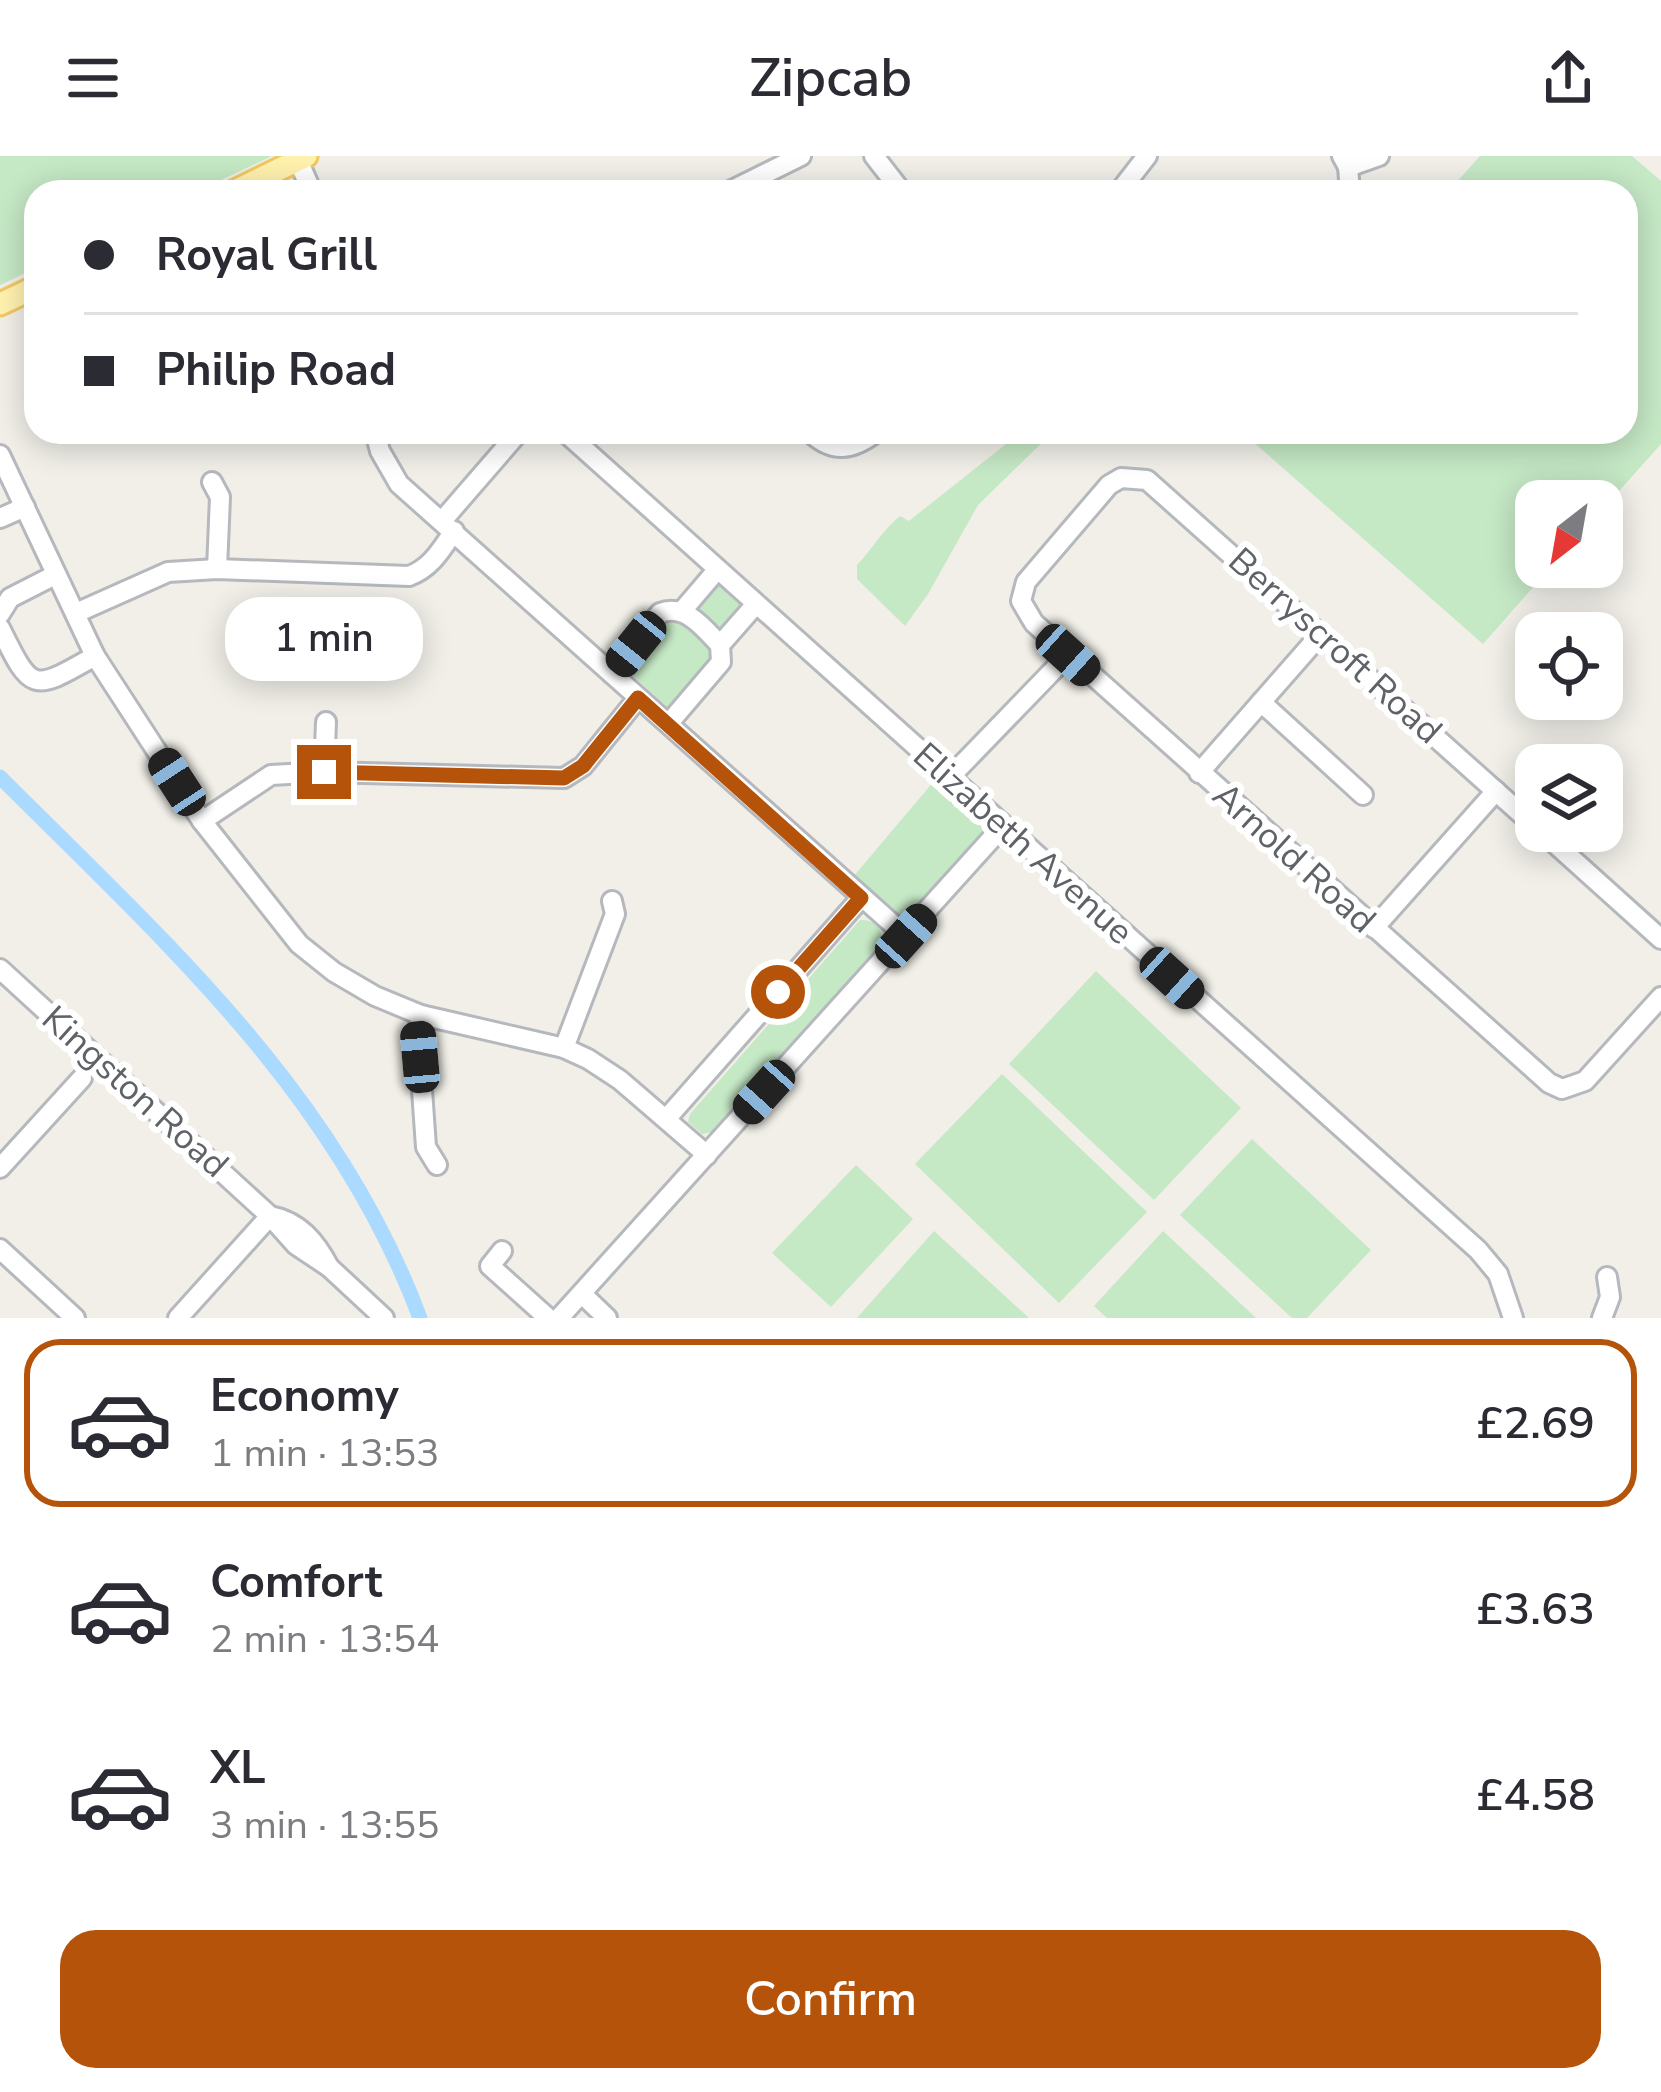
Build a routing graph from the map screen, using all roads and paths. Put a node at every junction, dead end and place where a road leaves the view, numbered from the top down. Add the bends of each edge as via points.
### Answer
1 (801, 156) edge
2 (874, 156) edge
3 (1147, 156) edge
4 (1379, 156) edge
5 (302, 158) edge
6 (1345, 162) edge
7 (762, 164) edge
8 (257, 180) edge
9 (893, 180) edge
10 (1128, 180) edge
11 (378, 444) edge
12 (510, 444) edge
13 (578, 444) edge
14 (823, 444) edge
15 (854, 444) edge
16 (0, 455) edge
17 (1130, 478) joint
18 (212, 482) dead end
19 (25, 507) junction
20 (0, 518) edge
21 (448, 526) junction
22 (218, 568) junction
23 (717, 570) junction
24 (55, 575) junction
25 (756, 604) junction
26 (682, 611) junction
27 (0, 614) edge
28 (76, 614) junction
29 (0, 628) edge
30 (1320, 635) junction
31 (721, 645) junction
32 (1068, 655) junction
33 (95, 656) junction
34 (612, 674) junction
35 (638, 698) junction
36 (1261, 702) junction
37 (326, 722) dead end
38 (669, 723) junction
39 (324, 772) junction
40 (1198, 773) junction
41 (949, 778) junction
42 (1496, 791) junction
43 (1364, 795) dead end
44 (1515, 808) edge
45 (202, 821) junction
46 (1002, 827) junction
47 (1564, 852) edge
48 (861, 898) junction
49 (612, 901) dead end
50 (1374, 928) junction
51 (906, 936) junction
52 (1661, 939) edge
53 (0, 969) edge
54 (1661, 997) edge
55 (421, 1015) junction
56 (564, 1048) junction
57 (82, 1078) dead end
58 (668, 1118) junction
59 (707, 1155) junction
60 (437, 1165) dead end
61 (0, 1168) edge
62 (270, 1216) junction
63 (0, 1249) edge
64 (502, 1251) dead end
65 (1607, 1276) dead end
66 (581, 1294) junction
67 (75, 1318) edge
68 (178, 1318) edge
69 (384, 1318) edge
70 (548, 1318) edge
71 (559, 1318) edge
72 (607, 1318) edge
73 (1513, 1318) edge
74 (1602, 1318) edge

1 - 7 street
2 - 9 street
3 - 10 street
4 - 6 street
5 - 8 main road
11 - 21 street via 399,484
12 - 21 street
13 - 23 street, Elizabeth Avenue
14 - 15 street
16 - 19 street
17 - 30 street, Berryscroft Road via 1159,486
17 - 32 street, Arnold Road via 1097,496 1021,592 1024,611
18 - 22 street via 220,497
19 - 20 street
19 - 24 street
21 - 22 street via 422,572 409,576
21 - 34 street
22 - 28 street via 168,572
23 - 25 street, Elizabeth Avenue
23 - 26 street
24 - 27 street via 10,598
24 - 28 street
25 - 31 street
25 - 41 street, Elizabeth Avenue
26 - 31 street
26 - 34 street via 661,614
28 - 33 street
29 - 33 street via 32,680 53,680
30 - 36 street
30 - 42 street, Berryscroft Road
31 - 38 street via 716,670
32 - 40 street, Arnold Road
32 - 41 street
33 - 45 street
34 - 35 street
35 - 38 street
35 - 39 street via 564,778
36 - 40 street
36 - 43 street
37 - 39 street
38 - 48 street
39 - 45 street via 271,775
40 - 50 street, Arnold Road
41 - 46 street, Elizabeth Avenue
42 - 44 street, Berryscroft Road
42 - 50 street
45 - 55 street via 299,944 375,996
46 - 51 street
46 - 73 street, Elizabeth Avenue via 1478,1250 1498,1274
47 - 52 street, Berryscroft Road
48 - 51 street
48 - 58 street
49 - 56 street
50 - 54 street, Arnold Road via 1562,1089 1610,1058
51 - 59 street
53 - 62 street, Kingston Road
55 - 56 street
55 - 60 street via 426,1147
56 - 58 street
57 - 61 street
58 - 59 street
59 - 66 street
62 - 68 street
62 - 69 street, Kingston Road
63 - 67 street
64 - 70 street via 490,1266
65 - 74 street
66 - 71 street
66 - 72 street

